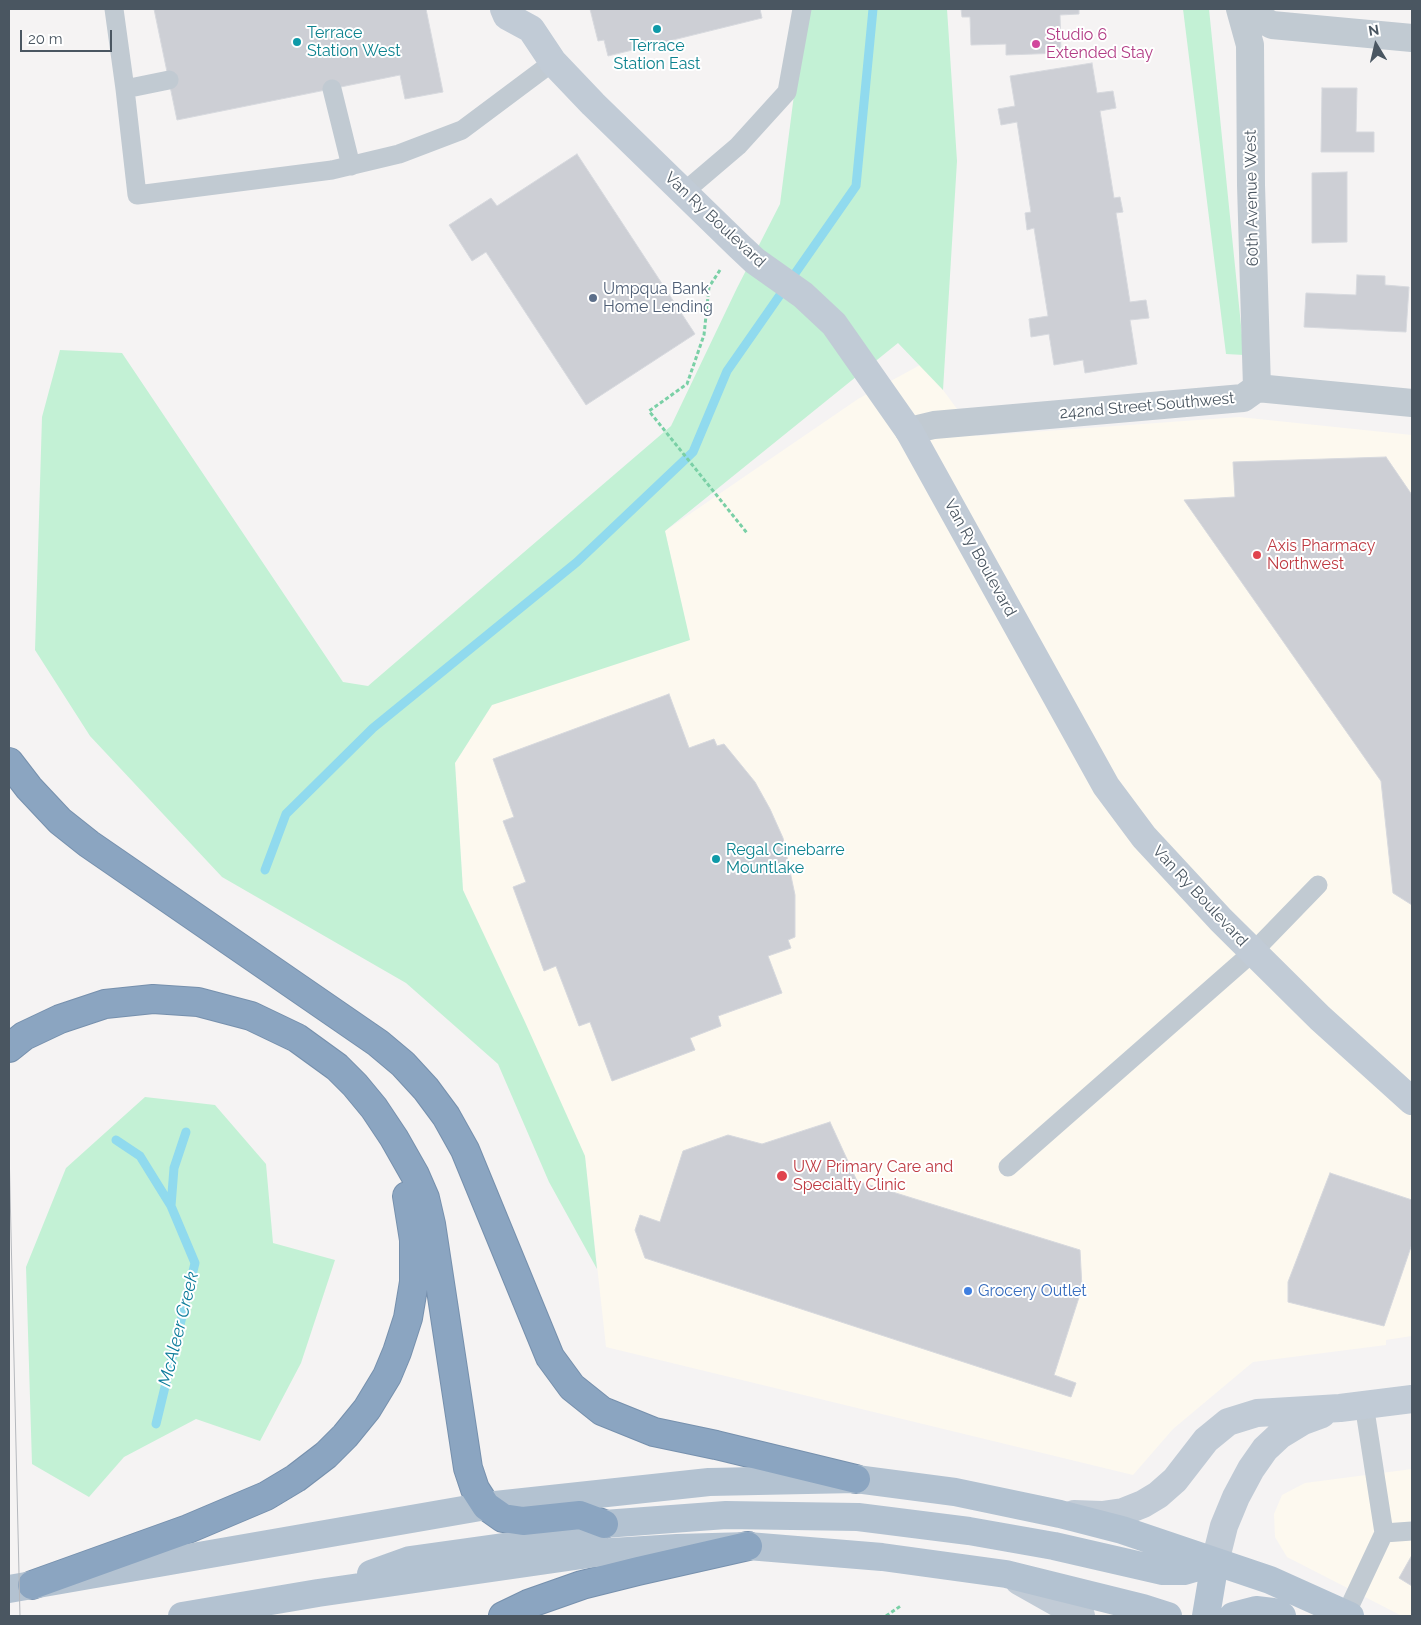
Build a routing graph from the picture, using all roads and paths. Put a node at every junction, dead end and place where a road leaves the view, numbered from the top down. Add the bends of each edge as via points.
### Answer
1 (114, 9) edge
2 (504, 9) edge
3 (802, 9) edge
4 (1241, 9) edge
5 (534, 19) edge
6 (1412, 38) edge
7 (552, 62) junction
8 (169, 80) dead end
9 (126, 89) junction
10 (332, 89) dead end
11 (351, 166) junction
12 (684, 192) junction
13 (723, 265) dead end
14 (1256, 388) junction
15 (1412, 403) edge
16 (909, 431) junction
17 (747, 533) dead end
18 (9, 762) edge
19 (1318, 885) dead end
20 (1253, 952) junction
21 (9, 1048) edge
22 (1412, 1102) edge
23 (374, 1108) junction
24 (1008, 1166) dead end
25 (1412, 1399) edge
26 (1352, 1406) junction
27 (856, 1479) junction
28 (486, 1506) junction
29 (1060, 1514) junction
30 (604, 1524) junction
31 (1412, 1531) edge
32 (1384, 1533) junction
33 (748, 1546) junction
34 (1215, 1562) junction
35 (1006, 1574) junction
36 (21, 1587) edge
37 (318, 1593) junction
38 (902, 1605) dead end
39 (1348, 1615) edge
40 (182, 1616) edge
41 (503, 1616) edge
42 (886, 1616) edge
43 (1081, 1616) edge
44 (1168, 1616) edge
45 (1206, 1616) edge
46 (1233, 1616) edge
47 (1282, 1616) edge

1 - 9 lane
2 - 5 street, Van Ry Boulevard via 507,16
3 - 12 lane via 786,92 738,146
4 - 6 street via 1272,25
4 - 14 street, 60th Avenue West via 1250,45
5 - 7 street, Van Ry Boulevard
7 - 11 lane via 462,130 399,154
7 - 12 street, Van Ry Boulevard
8 - 9 lane
9 - 11 lane via 137,195
10 - 11 lane
12 - 16 street, Van Ry Boulevard via 755,261 803,295 834,324
13 - 17 path via 709,287 704,335 687,384 649,411
14 - 15 street, 242nd Street Southwest
14 - 16 street, 242nd Street Southwest via 1243,398 934,425
16 - 20 street, Van Ry Boulevard via 1106,786 1144,837
18 - 27 highway via 60,821 134,876 378,1043 426,1089 465,1150 550,1357 572,1387 602,1411 654,1432
19 - 20 lane
20 - 22 street, Van Ry Boulevard
20 - 24 lane
21 - 23 highway via 24,1036 60,1018 105,1004 152,999 198,1002 252,1016 296,1038 337,1067
23 - 28 highway via 415,1175 425,1198 468,1468 475,1489
23 - 36 highway via 395,1156 409,1204 414,1240 414,1282 408,1318 397,1352 367,1409 326,1454 266,1496 188,1529
25 - 26 street
26 - 29 street via 1257,1413 1228,1422 1206,1440 1175,1480 1143,1504 1123,1512 1102,1515
26 - 32 lane
26 - 34 street via 1303,1421 1264,1449 1236,1497 1224,1526
27 - 28 main road via 709,1482
27 - 29 main road via 955,1492
28 - 30 highway via 503,1518 523,1521 580,1515
28 - 36 main road
29 - 34 main road via 1122,1530
30 - 34 main road via 726,1515 858,1517 1054,1546 1162,1571 1184,1571
30 - 37 main road via 582,1536 410,1560
31 - 32 lane
32 - 39 lane
33 - 35 main road via 882,1556
33 - 37 main road via 596,1553
33 - 41 highway via 582,1585
34 - 39 main road via 1270,1580
34 - 45 main road
35 - 43 street
35 - 44 main road
37 - 40 main road
38 - 42 path
46 - 47 main road via 1256,1610

